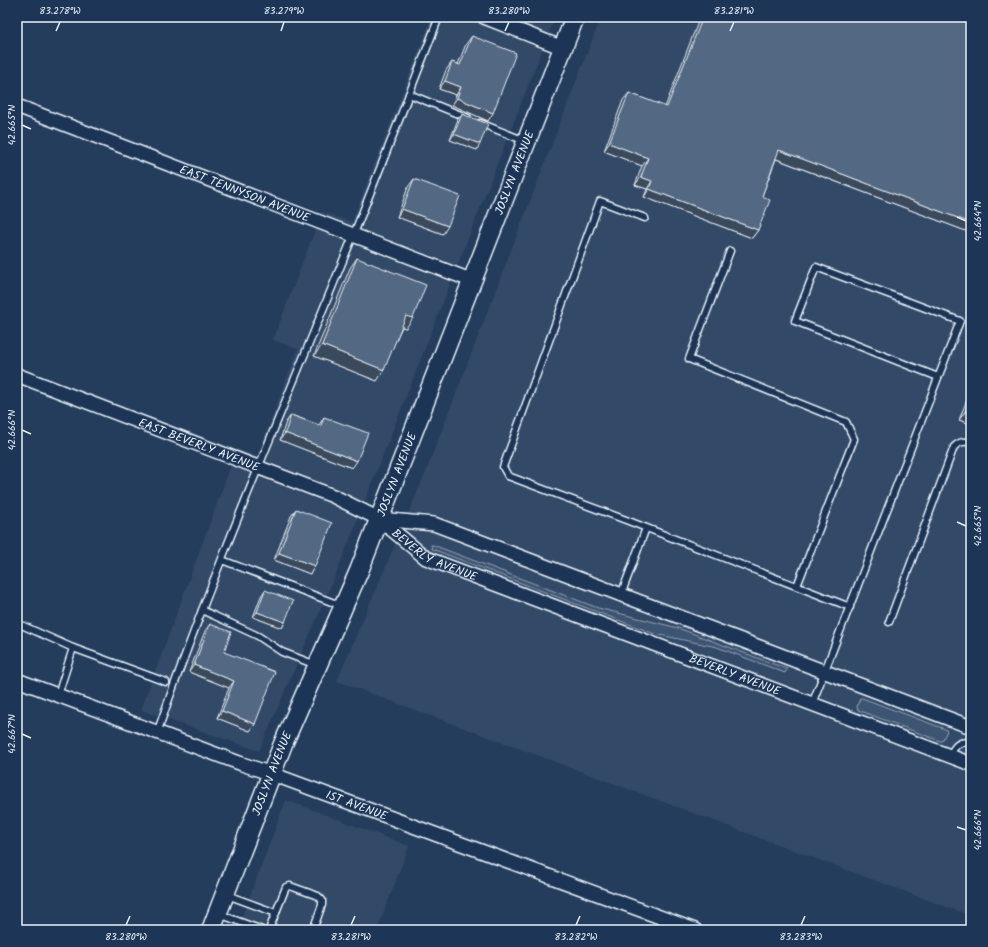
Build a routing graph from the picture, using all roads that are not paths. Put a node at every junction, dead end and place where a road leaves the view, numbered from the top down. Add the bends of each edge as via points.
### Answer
1 (439, 17) edge
2 (484, 17) edge
3 (575, 17) edge
4 (563, 48) junction
5 (409, 94) junction
6 (17, 106) edge
7 (527, 141) junction
8 (644, 218) dead end
9 (354, 235) junction
10 (730, 251) dead end
11 (473, 281) junction
12 (17, 375) edge
13 (938, 377) junction
14 (971, 443) edge
15 (258, 467) junction
16 (379, 519) junction
17 (646, 528) junction
18 (222, 560) junction
19 (797, 586) junction
20 (621, 595) junction
21 (343, 606) junction
22 (850, 607) junction
23 (202, 610) junction
24 (17, 622) edge
25 (889, 622) dead end
26 (73, 648) junction
27 (318, 666) junction
28 (825, 672) junction
29 (17, 680) edge
30 (166, 682) dead end
31 (58, 695) junction
32 (812, 704) junction
33 (971, 727) edge
34 (158, 733) junction
35 (971, 743) edge
36 (950, 756) junction
37 (971, 764) edge
38 (272, 774) junction
39 (225, 894) junction
40 (218, 913) junction
41 (276, 913) junction
42 (211, 930) edge
43 (262, 930) edge
44 (269, 930) edge
45 (313, 930) edge
46 (695, 930) edge

1 - 5 lane
2 - 4 street
3 - 4 main road, JOSLYN AVENUE
4 - 7 main road, JOSLYN AVENUE
5 - 7 lane
5 - 9 lane
6 - 9 street, EAST TENNYSON AVENUE
7 - 11 main road, JOSLYN AVENUE
8 - 17 lane via 600,201 503,467 508,476
9 - 11 street, EAST TENNYSON AVENUE
9 - 15 lane
10 - 19 lane via 689,359 846,422 854,439
11 - 16 main road, JOSLYN AVENUE
12 - 15 street, EAST BEVERLY AVENUE
13 - 13 lane via 960,321 816,266 795,321
13 - 22 lane
14 - 25 lane via 959,442 954,448
15 - 16 street, EAST BEVERLY AVENUE via 333,496
15 - 18 lane
16 - 20 street, BEVERLY AVENUE via 434,524
16 - 21 main road, JOSLYN AVENUE
16 - 32 street, BEVERLY AVENUE via 426,558
17 - 19 lane
17 - 20 lane
18 - 21 lane
18 - 23 lane
19 - 22 lane
20 - 28 street, BEVERLY AVENUE
21 - 27 main road, JOSLYN AVENUE
22 - 28 lane
23 - 27 lane via 258,636 282,652
23 - 34 lane
24 - 26 lane
26 - 30 lane
26 - 31 lane
27 - 38 main road, JOSLYN AVENUE
28 - 32 lane
28 - 33 street, BEVERLY AVENUE
29 - 31 street, 1ST AVENUE
31 - 34 street, 1ST AVENUE
32 - 36 street, BEVERLY AVENUE
34 - 38 street, 1ST AVENUE
35 - 36 lane via 957,745
36 - 37 street, BEVERLY AVENUE
38 - 39 main road, JOSLYN AVENUE
38 - 46 street, 1ST AVENUE
39 - 40 main road, JOSLYN AVENUE
39 - 41 lane
40 - 42 main road, JOSLYN AVENUE
40 - 43 lane
41 - 44 lane
41 - 45 lane via 286,887 290,886 318,896 322,900 322,906

